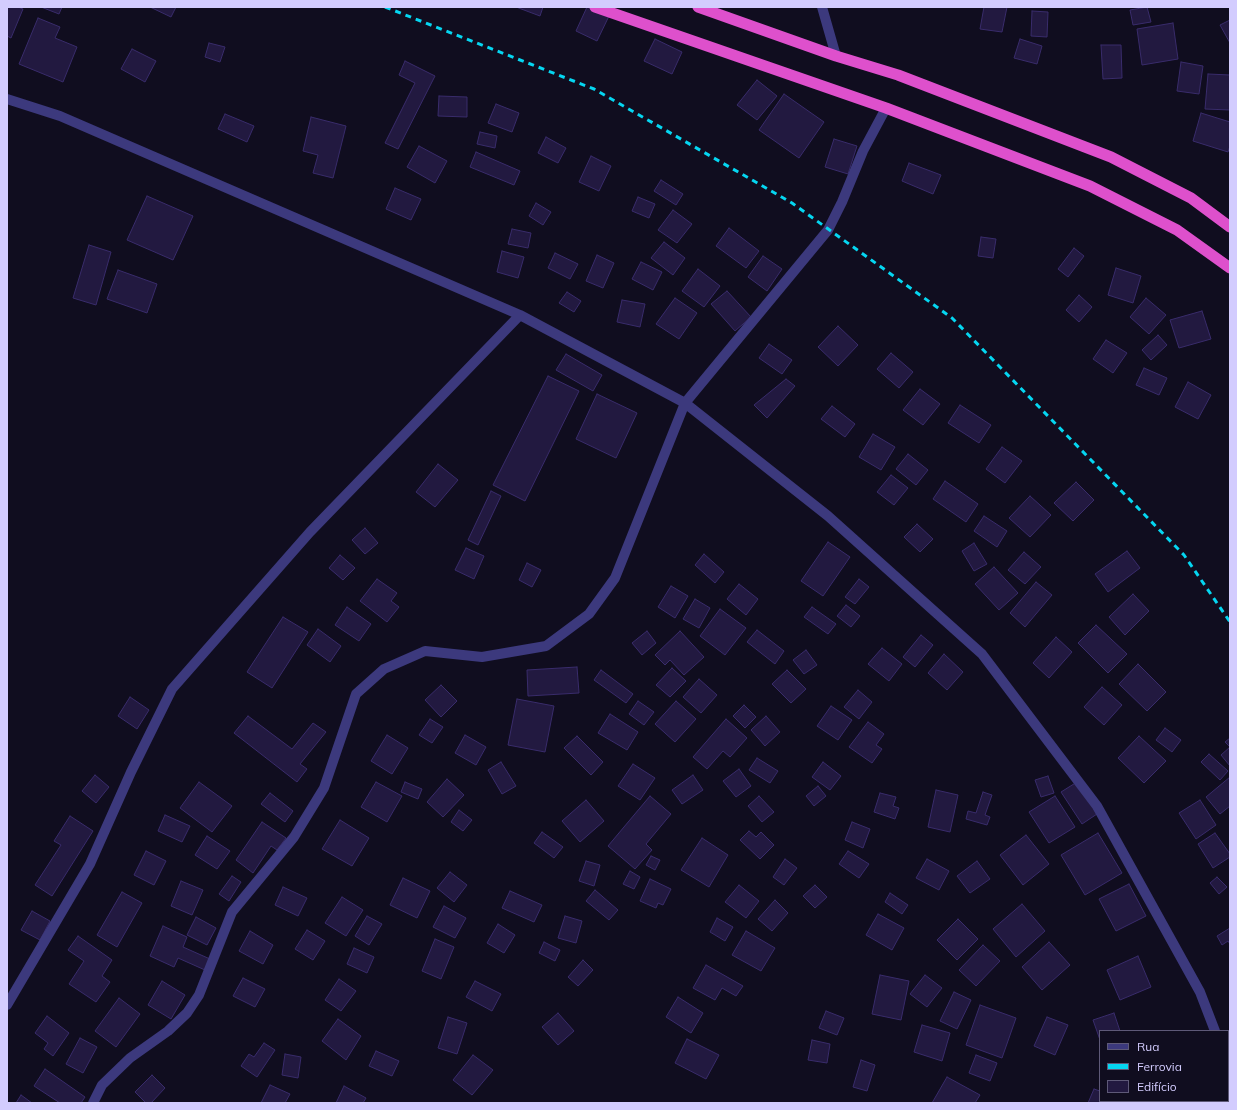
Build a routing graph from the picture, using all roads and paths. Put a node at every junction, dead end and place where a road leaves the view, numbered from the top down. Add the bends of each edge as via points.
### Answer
1 (595, 7) edge
2 (698, 7) edge
3 (822, 7) edge
4 (836, 56) junction
5 (7, 99) edge
6 (886, 108) junction
7 (1230, 227) edge
8 (1230, 268) edge
9 (520, 315) junction
10 (685, 403) junction
11 (7, 1005) edge
12 (1216, 1030) edge
13 (93, 1103) edge

1 - 6 highway
2 - 4 highway
3 - 4 street
4 - 7 highway via 898,75 1111,157 1191,198
5 - 9 street via 60,116
6 - 8 highway via 1090,186 1177,230
6 - 10 street via 863,150 828,230
9 - 10 street
9 - 11 street via 310,532 172,689 90,864
10 - 12 street via 828,516 982,654 1097,806 1200,992
10 - 13 street via 616,578 589,614 546,646 482,657 425,651 384,669 356,694 324,788 294,837 232,912 199,995 187,1014 130,1058 102,1086

